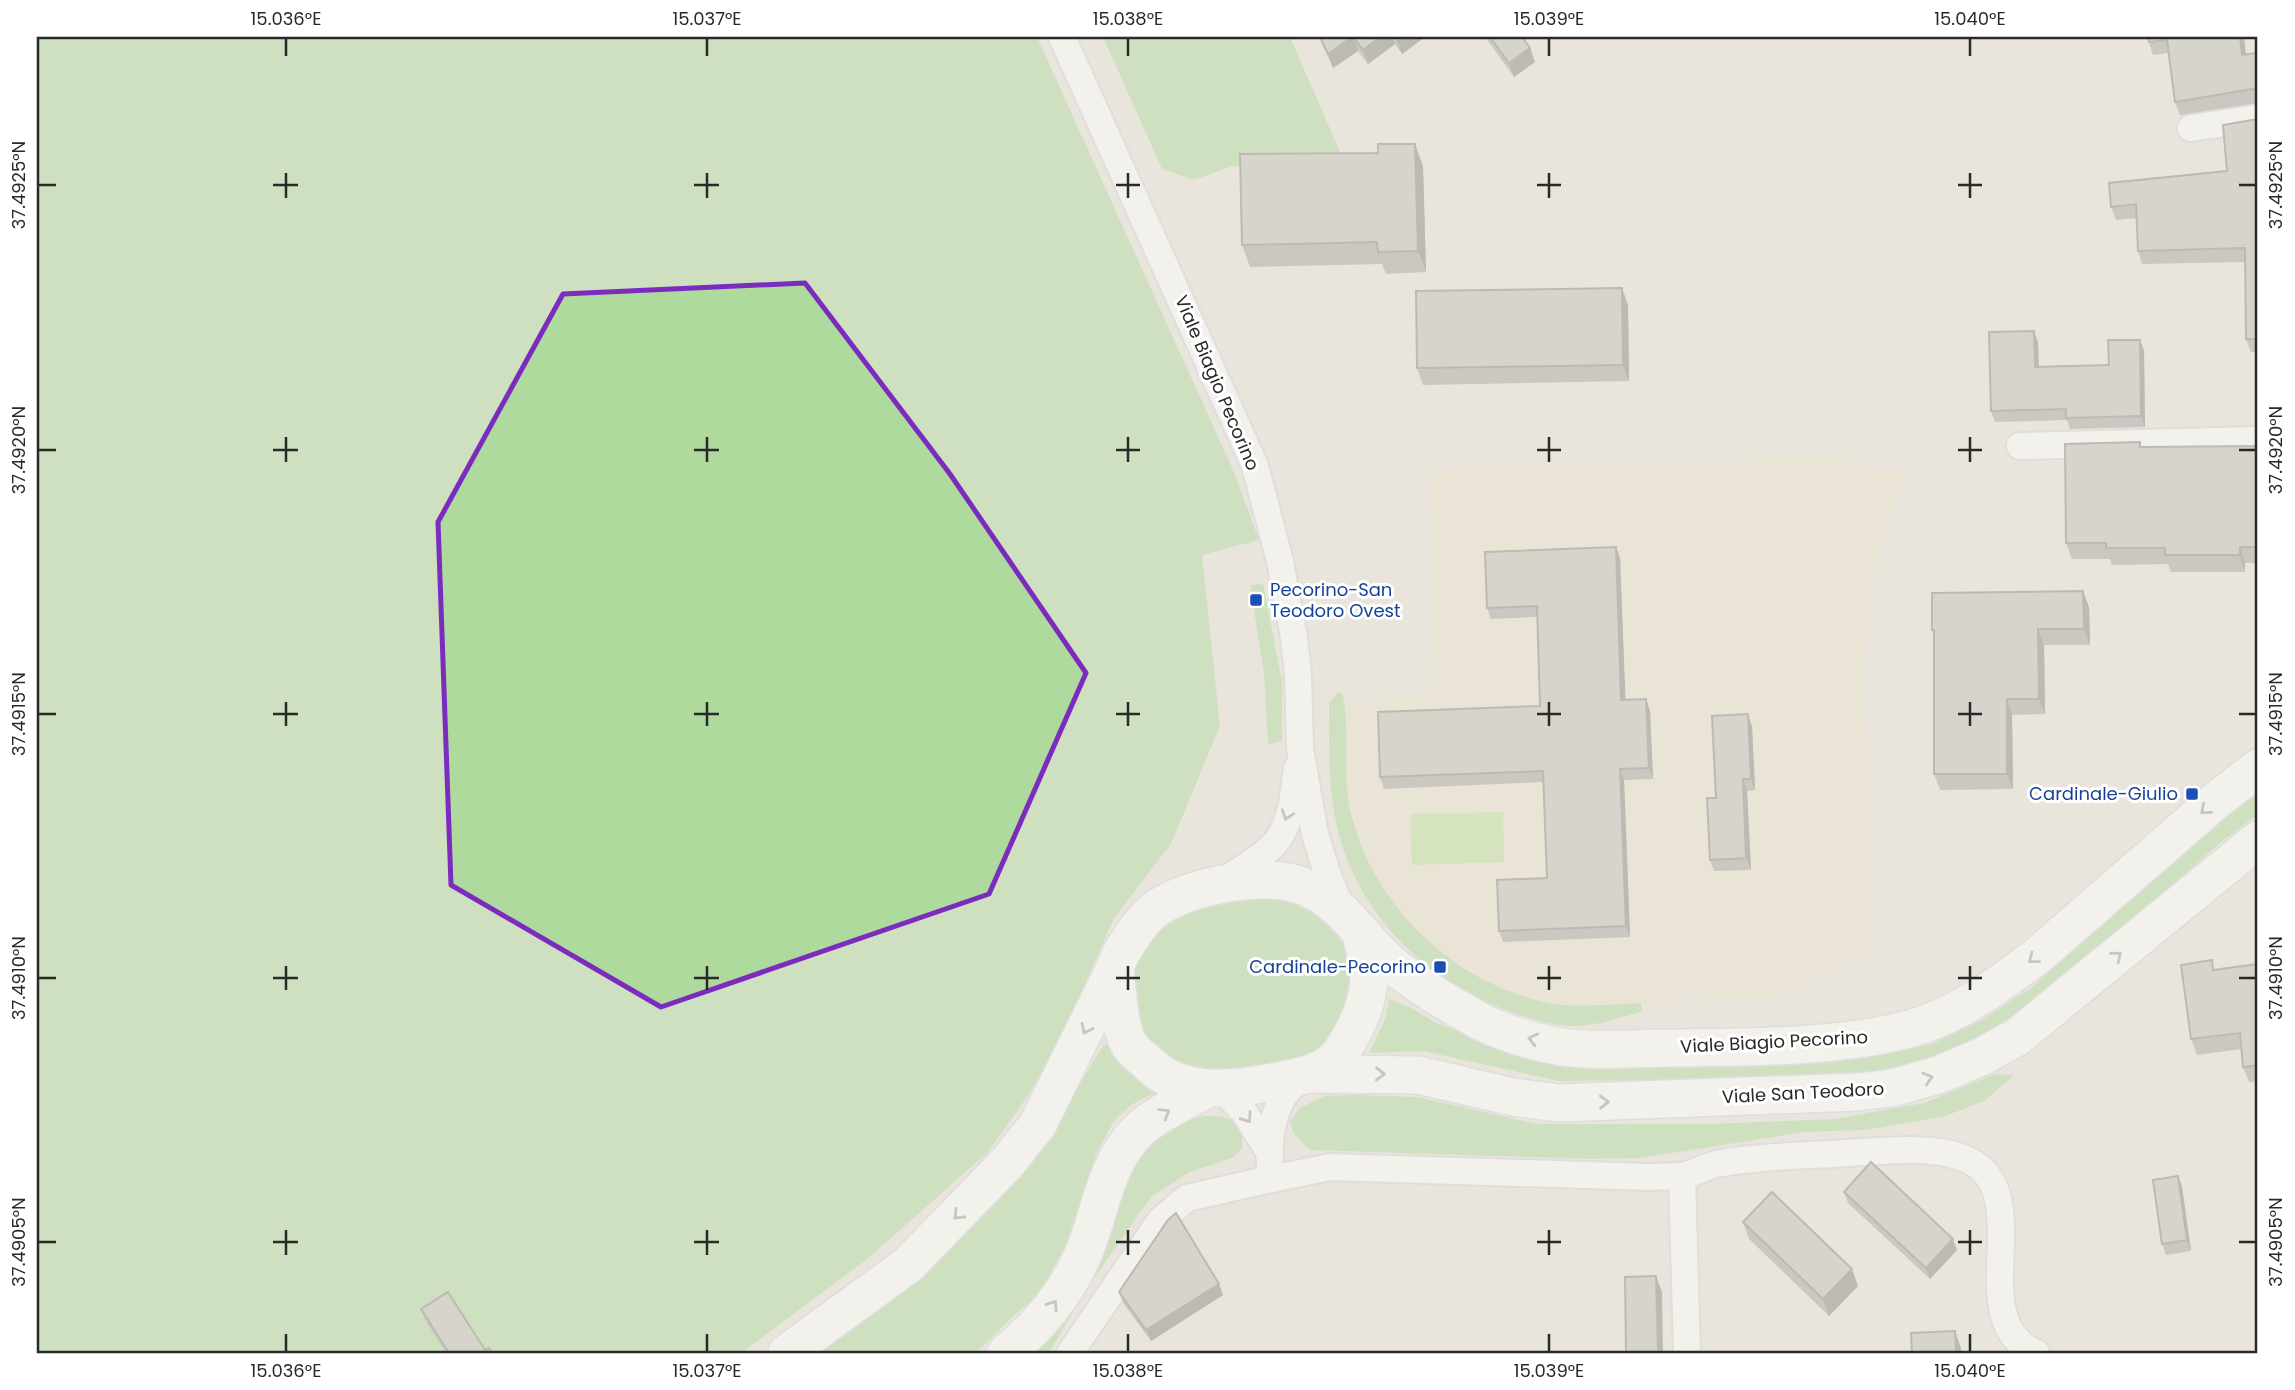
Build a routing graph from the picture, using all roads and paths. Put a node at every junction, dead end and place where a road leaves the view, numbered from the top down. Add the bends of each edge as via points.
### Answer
1 (1062, 37) edge
2 (2258, 118) edge
3 (2191, 128) dead end
4 (2258, 440) edge
5 (2020, 446) dead end
6 (1300, 749) junction
7 (2258, 768) edge
8 (2257, 845) edge
9 (1220, 884) junction
10 (1351, 920) junction
11 (1115, 967) junction
12 (1306, 1075) junction
13 (1215, 1088) junction
14 (1268, 1150) junction
15 (1682, 1176) junction
16 (1271, 1179) junction
17 (2026, 1351) edge
18 (788, 1353) edge
19 (1006, 1353) edge
20 (1070, 1353) edge
21 (1687, 1353) edge

1 - 6 street, Viale Biagio Pecorino via 1255,466 1293,632
2 - 3 street
4 - 5 street
6 -> 9 street via 1290,809 1279,838
6 - 10 street via 1315,834 1327,873
7 -> 10 main road, Viale Biagio Pecorino via 2007,979 1949,1014 1868,1038 1716,1047 1563,1047 1480,1021 1395,967
12 -> 8 main road, Viale San Teodoro via 1418,1075 1558,1103 1892,1088 1938,1075 2017,1037
9 - 10 main road via 1293,883 1324,895
9 - 11 main road via 1152,912 1130,938
10 - 12 main road via 1368,962 1367,1001 1335,1059
11 - 13 main road via 1119,1010 1129,1045 1158,1075 1185,1085
11 -> 18 main road via 1038,1124 1007,1163 909,1264
12 - 13 main road
12 - 14 street via 1283,1097
13 -> 14 street via 1244,1112
19 -> 13 main road via 1051,1310 1082,1256 1114,1164 1139,1130
14 - 16 street
15 - 16 street via 1330,1167
15 - 17 street via 1756,1158 1908,1150 1970,1161 1985,1172 1997,1195 2001,1310
15 - 21 street
16 - 20 street via 1187,1198 1160,1221

